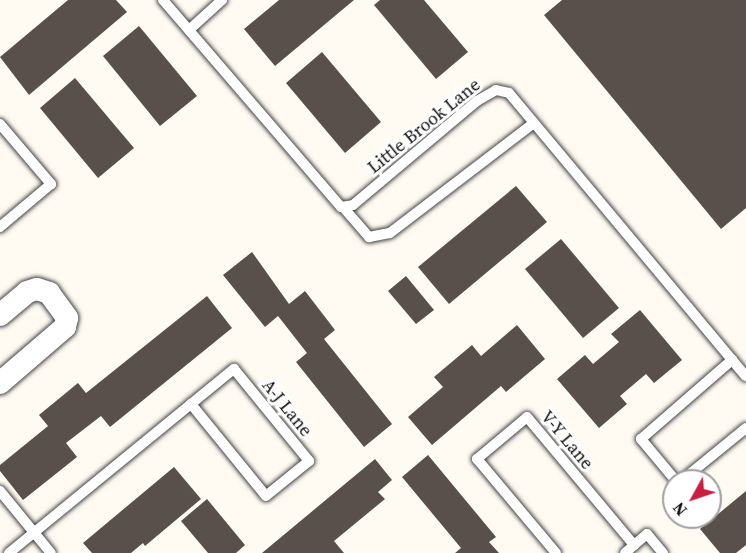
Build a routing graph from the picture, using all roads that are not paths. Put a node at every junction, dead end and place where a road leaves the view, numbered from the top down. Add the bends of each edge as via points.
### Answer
1 (163, 0) edge
2 (222, 0) edge
3 (189, 30) junction
4 (534, 123) junction
5 (0, 124) edge
6 (343, 207) junction
7 (1, 224) edge
8 (0, 315) edge
9 (732, 360) junction
10 (746, 376) edge
11 (0, 382) edge
12 (191, 404) junction
13 (746, 428) edge
14 (667, 469) edge
15 (693, 469) edge
16 (0, 491) edge
17 (34, 533) junction
18 (634, 545) junction
19 (9, 553) edge
20 (51, 553) edge
21 (556, 553) edge
22 (625, 553) edge
23 (663, 553) edge

1 - 3 lane
2 - 3 lane
3 - 6 lane via 336,204
4 - 6 lane via 390,233 369,237
4 - 6 lane, Little Brook Lane via 509,93 496,90 477,101 353,205
4 - 9 lane, Little Brook Lane
5 - 7 lane via 51,184
8 - 11 street via 27,292 37,289 49,294 67,318 65,327
9 - 10 lane, Little Brook Lane
9 - 14 lane via 641,439
12 - 12 lane, A-J Lane via 234,369 309,460 266,496
12 - 17 lane, A-J Lane
13 - 15 lane
16 - 17 lane
17 - 19 lane, A-J Lane
17 - 20 lane
18 - 21 lane, V-Y Lane via 527,417 477,459
18 - 22 lane
18 - 23 lane via 647,534

